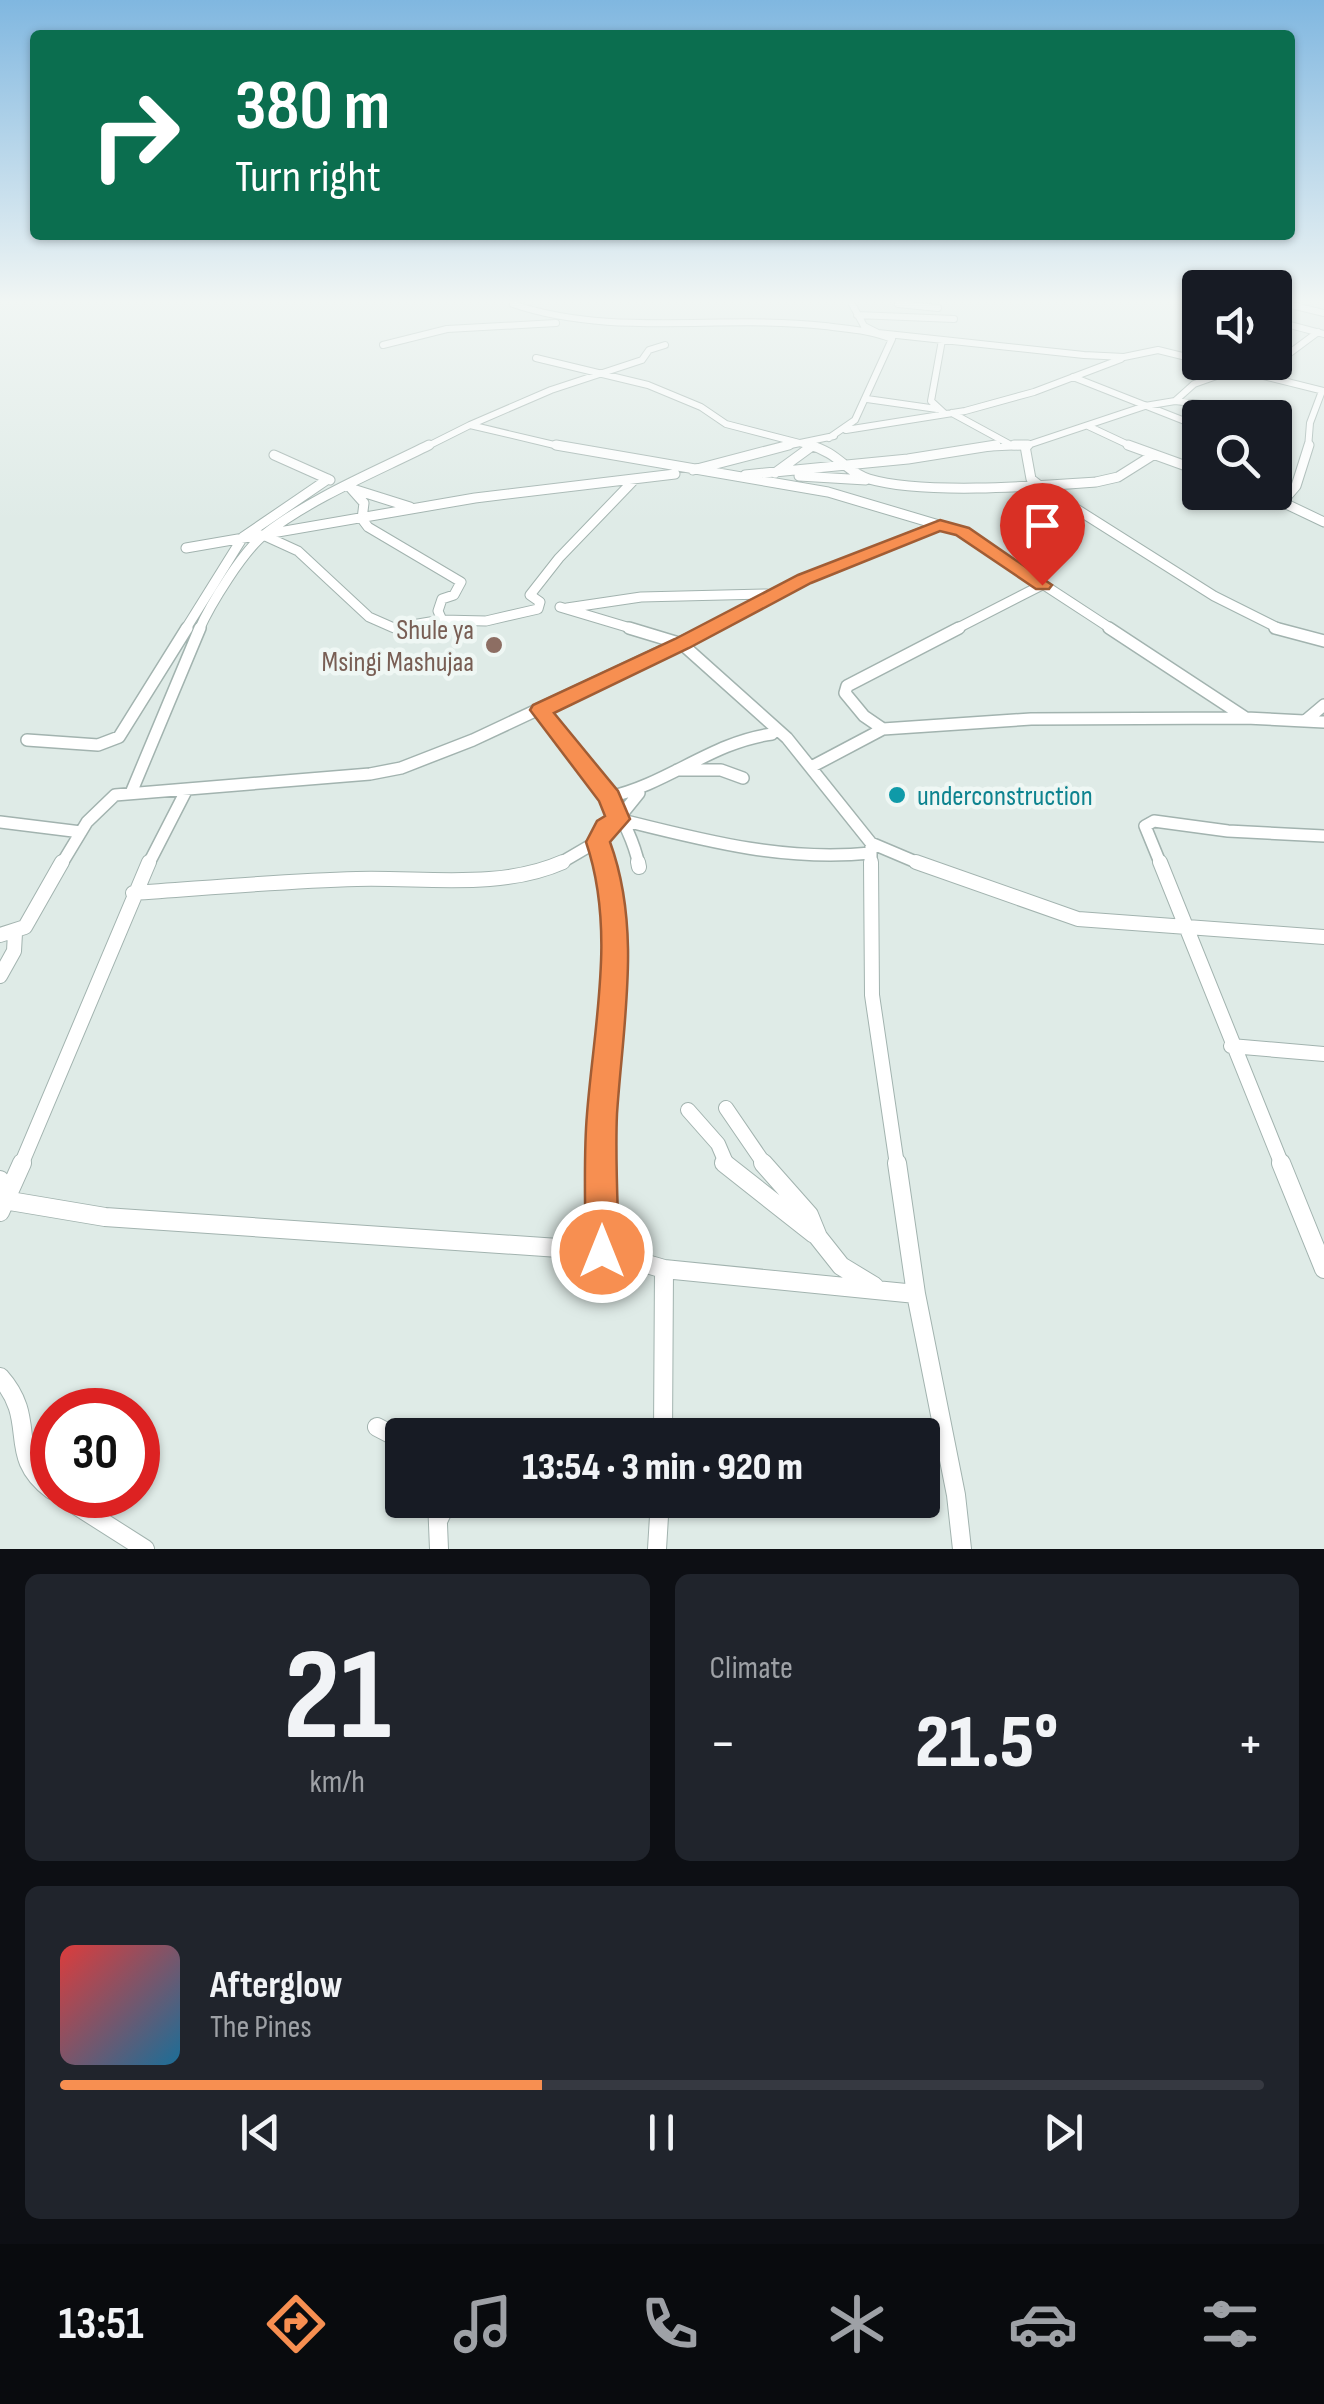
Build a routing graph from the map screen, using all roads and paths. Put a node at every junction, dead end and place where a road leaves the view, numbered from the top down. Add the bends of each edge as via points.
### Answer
1 (594, 376) edge
2 (610, 376) edge
3 (873, 376) edge
4 (935, 376) edge
5 (1073, 377) joint
6 (1203, 380) edge
7 (1272, 380) edge
8 (1323, 391) edge
9 (867, 399) junction
10 (1175, 401) junction
11 (1182, 402) edge
12 (1145, 406) junction
13 (944, 412) junction
14 (1182, 420) edge
15 (470, 424) junction
16 (1088, 426) junction
17 (846, 430) junction
18 (834, 436) junction
19 (801, 442) junction
20 (1019, 445) junction
21 (814, 446) junction
22 (274, 456) dead end
23 (1153, 456) junction
24 (849, 464) junction
25 (1182, 466) edge
26 (688, 472) junction
27 (775, 473) junction
28 (719, 476) junction
29 (328, 479) junction
30 (635, 479) junction
31 (869, 480) junction
32 (348, 485) junction
33 (1038, 485) junction
34 (1292, 491) edge
35 (1292, 504) edge
36 (414, 508) junction
37 (362, 519) junction
38 (1324, 522) edge
39 (940, 525) junction
40 (264, 536) junction
41 (243, 537) junction
42 (186, 548) dead end
43 (1042, 585) junction
44 (776, 594) junction
45 (442, 620) junction
46 (1323, 642) edge
47 (682, 644) junction
48 (1324, 705) edge
49 (540, 710) junction
50 (1246, 718) junction
51 (1305, 721) junction
52 (1324, 722) edge
53 (883, 729) junction
54 (772, 734) dead end
55 (27, 740) dead end
56 (812, 766) junction
57 (673, 770) junction
58 (743, 778) dead end
59 (187, 789) junction
60 (131, 793) junction
61 (639, 793) junction
62 (610, 797) junction
63 (618, 819) junction
64 (0, 822) edge
65 (81, 832) junction
66 (1324, 836) edge
67 (598, 842) junction
68 (871, 848) junction
69 (639, 868) dead end
70 (133, 892) junction
71 (1184, 928) junction
72 (8, 934) edge
73 (1324, 937) edge
74 (0, 976) edge
75 (1231, 1046) junction
76 (1324, 1054) edge
77 (726, 1108) dead end
78 (688, 1110) dead end
79 (0, 1180) edge
80 (2, 1206) edge
81 (818, 1237) junction
82 (602, 1252) junction
83 (664, 1269) junction
84 (1324, 1269) edge
85 (881, 1290) junction
86 (916, 1294) junction
87 (0, 1377) edge
88 (663, 1418) edge
89 (377, 1427) dead end
90 (385, 1431) edge
91 (30, 1467) edge
92 (96, 1518) edge
93 (437, 1518) edge
94 (439, 1518) edge
95 (659, 1518) edge
96 (437, 1522) junction
97 (145, 1549) edge
98 (439, 1549) edge
99 (658, 1549) edge
100 (962, 1549) edge

1 - 15 street
2 - 19 street via 670,392 726,424
3 - 9 street
4 - 13 street via 931,401
5 - 12 street
5 - 13 street
6 - 10 street
7 - 8 street
8 - 34 street
9 - 13 street
9 - 17 street
10 - 11 street
10 - 12 street
12 - 14 street
12 - 16 street
13 - 17 street
13 - 20 street
15 - 26 street
15 - 32 street
16 - 20 street
16 - 23 street
17 - 18 street
18 - 19 street
18 - 21 street
19 - 21 street
19 - 26 street
20 - 24 street
20 - 33 street
21 - 24 street
21 - 27 street
22 - 29 street
23 - 25 street
23 - 33 street via 1110,480
24 - 27 street
24 - 31 street
26 - 28 street
26 - 30 street
27 - 28 street
27 - 31 street
28 - 39 street via 828,492
29 - 32 street
29 - 41 street
30 - 36 street
30 - 45 street via 530,595 540,602 538,609 486,621
31 - 33 street
32 - 36 street
32 - 37 street via 364,503
32 - 40 street
33 - 46 street via 1214,596
35 - 38 street
36 - 37 street
37 - 40 street
37 - 45 street via 461,582 454,595 442,599
39 - 43 street via 962,532
39 - 44 street
40 - 41 street
40 - 45 street via 298,551 369,617 394,628
40 - 60 street via 202,623
41 - 42 street
41 - 55 street via 119,736 98,745
43 - 50 street
43 - 53 street via 847,686 849,700
44 - 47 street
44 - 47 street via 563,608
47 - 49 street
47 - 56 street
48 - 51 street
49 - 59 street via 401,768
49 - 62 street
50 - 51 street
50 - 53 street via 1031,719
51 - 52 street
53 - 56 street
54 - 57 street via 744,735
56 - 68 street
57 - 58 street via 721,770
57 - 61 street
59 - 60 street
59 - 70 street
60 - 65 street via 104,803
61 - 62 street
61 - 63 street
62 - 63 street
63 - 67 street
63 - 68 street via 793,857 843,858
63 - 69 street
64 - 65 street
65 - 72 street via 33,915
66 - 71 street via 1148,822
67 - 70 street via 543,871 500,878
67 - 82 street via 614,908 615,970 602,1118
68 - 71 street via 1078,919
68 - 86 street via 872,995
70 - 80 street
71 - 73 street
71 - 75 street
72 - 74 street via 14,951
75 - 76 street
75 - 84 street
77 - 81 street
78 - 81 street via 718,1144 723,1162
79 - 80 street
80 - 82 street
81 - 85 street via 840,1266
82 - 83 street
83 - 85 street
83 - 88 street
85 - 86 street
86 - 100 street
87 - 91 street via 22,1412 20,1438
89 - 90 street
92 - 97 street
93 - 96 street
94 - 96 street
95 - 99 street
96 - 98 street

